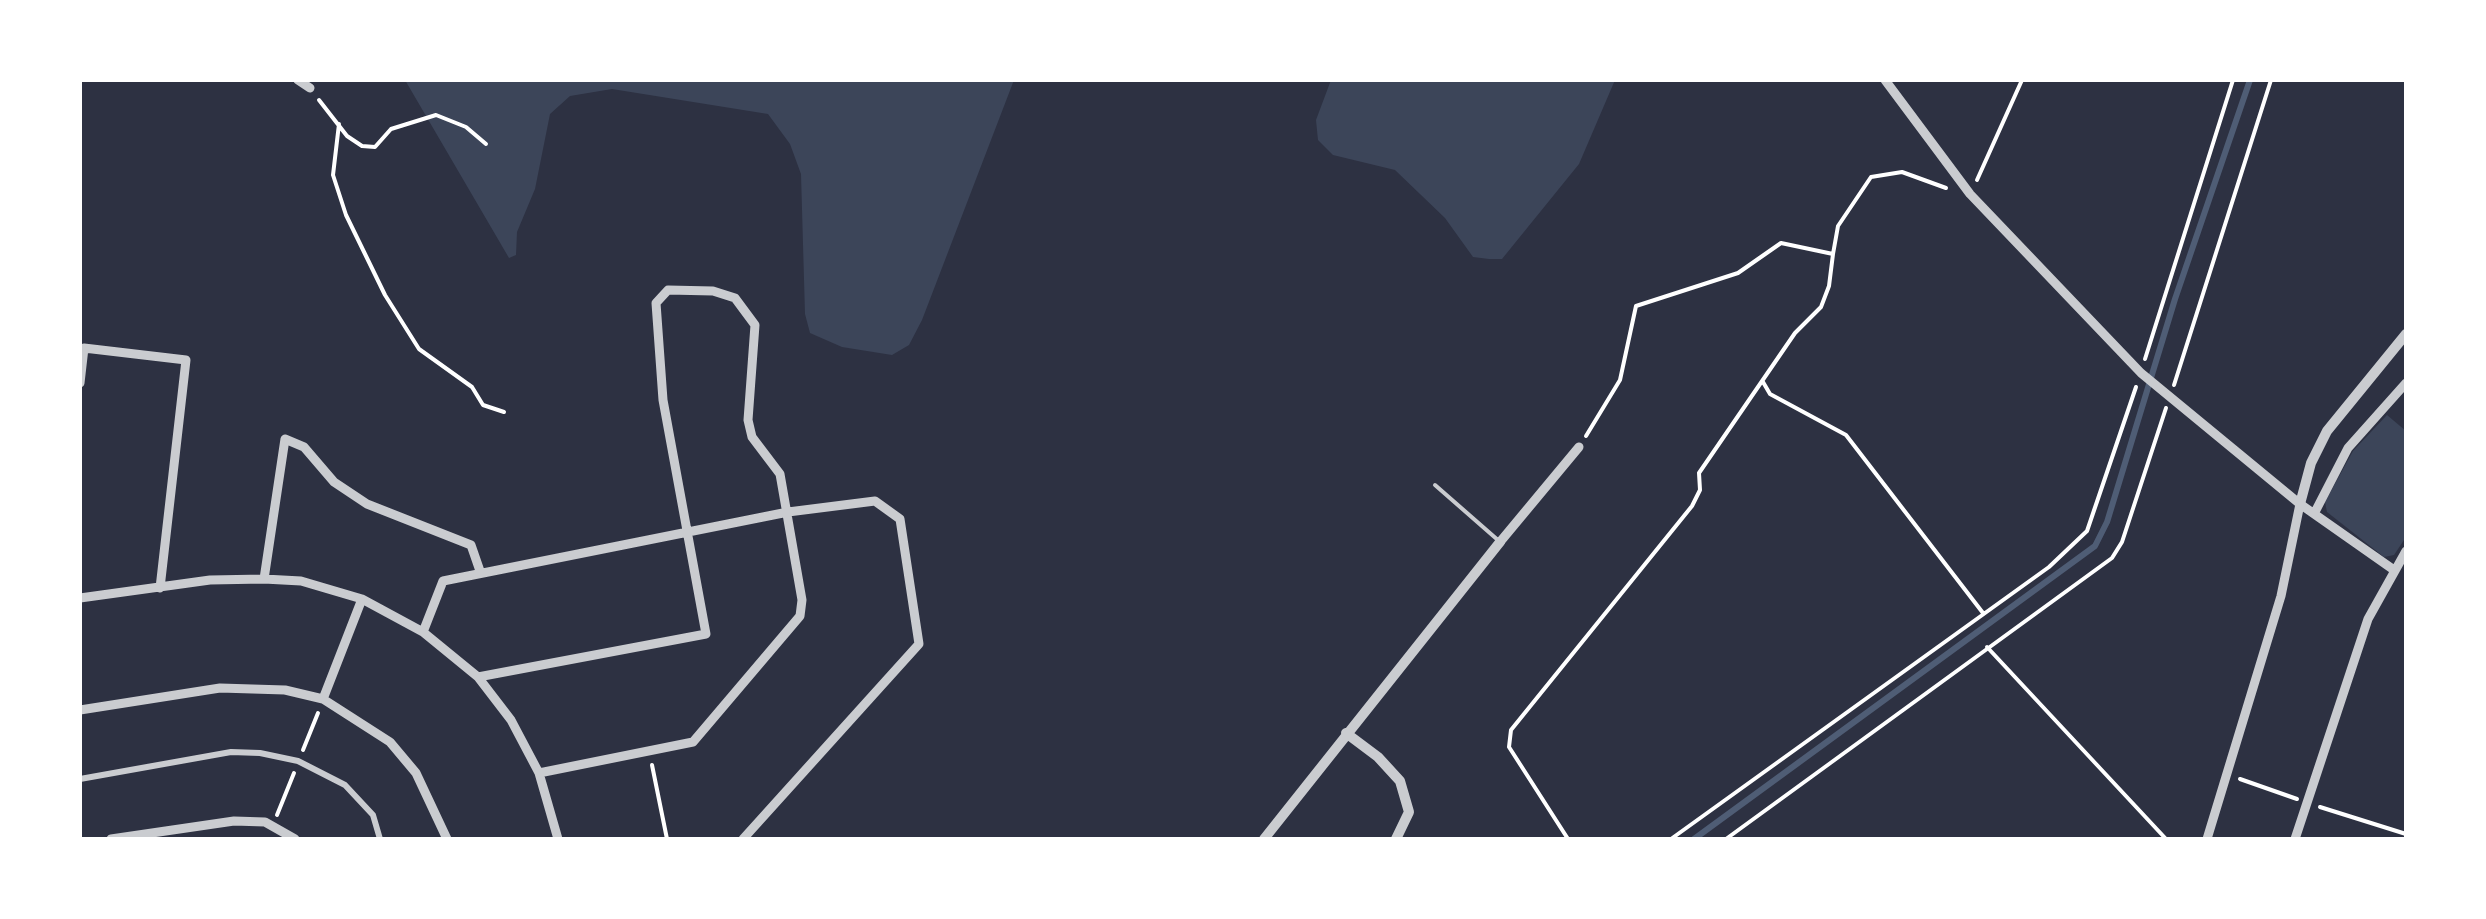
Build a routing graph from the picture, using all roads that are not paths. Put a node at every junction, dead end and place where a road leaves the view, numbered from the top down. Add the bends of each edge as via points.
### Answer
1 (298, 80) edge
2 (1886, 80) edge
3 (310, 88) road end
4 (2406, 334) edge
5 (80, 383) edge
6 (2406, 383) edge
7 (1579, 447) road end
8 (1435, 485) dead end
9 (2300, 504) junction
10 (788, 512) junction
11 (2315, 512) junction
12 (687, 532) junction
13 (1500, 542) junction
14 (2406, 550) edge
15 (2394, 570) junction
16 (480, 571) junction
17 (264, 580) junction
18 (160, 588) junction
19 (80, 598) edge
20 (362, 599) junction
21 (423, 632) junction
22 (478, 677) junction
23 (323, 699) junction
24 (80, 710) edge
25 (1346, 733) junction
26 (539, 772) junction
27 (80, 779) edge
28 (111, 839) edge
29 (295, 839) edge
30 (380, 839) edge
31 (447, 839) edge
32 (558, 839) edge
33 (744, 839) edge
34 (1264, 839) edge
35 (1396, 839) edge
36 (2207, 839) edge
37 (2295, 839) edge

1 - 3 street
2 - 9 street via 1970,194 2141,373
4 - 9 street via 2327,431
5 - 18 street via 84,348 186,360
6 - 11 street via 2348,448
7 - 13 street
8 - 13 lane
9 - 11 street
9 - 36 street via 2281,596
10 - 12 street
10 - 12 street via 780,474 752,437 748,420 755,326 735,298 668,290 656,303 663,400
10 - 26 street via 800,616 693,742
10 - 33 street via 875,502 900,519 919,644
11 - 15 street
12 - 16 street
12 - 22 street via 706,634
13 - 25 street
14 - 15 street
15 - 37 street via 2368,619
16 - 17 street via 471,545 367,504 334,482 304,447 285,439
16 - 21 street via 443,581
17 - 18 street
17 - 20 street via 301,581
18 - 19 street
20 - 21 street
20 - 23 street
21 - 22 street
22 - 26 street
23 - 24 street via 220,688
23 - 31 street via 390,742 416,773
25 - 34 street
25 - 35 street via 1400,781 1409,812
26 - 32 street
27 - 30 street via 231,752 260,753 345,785 373,815
28 - 29 street via 234,821 265,822

